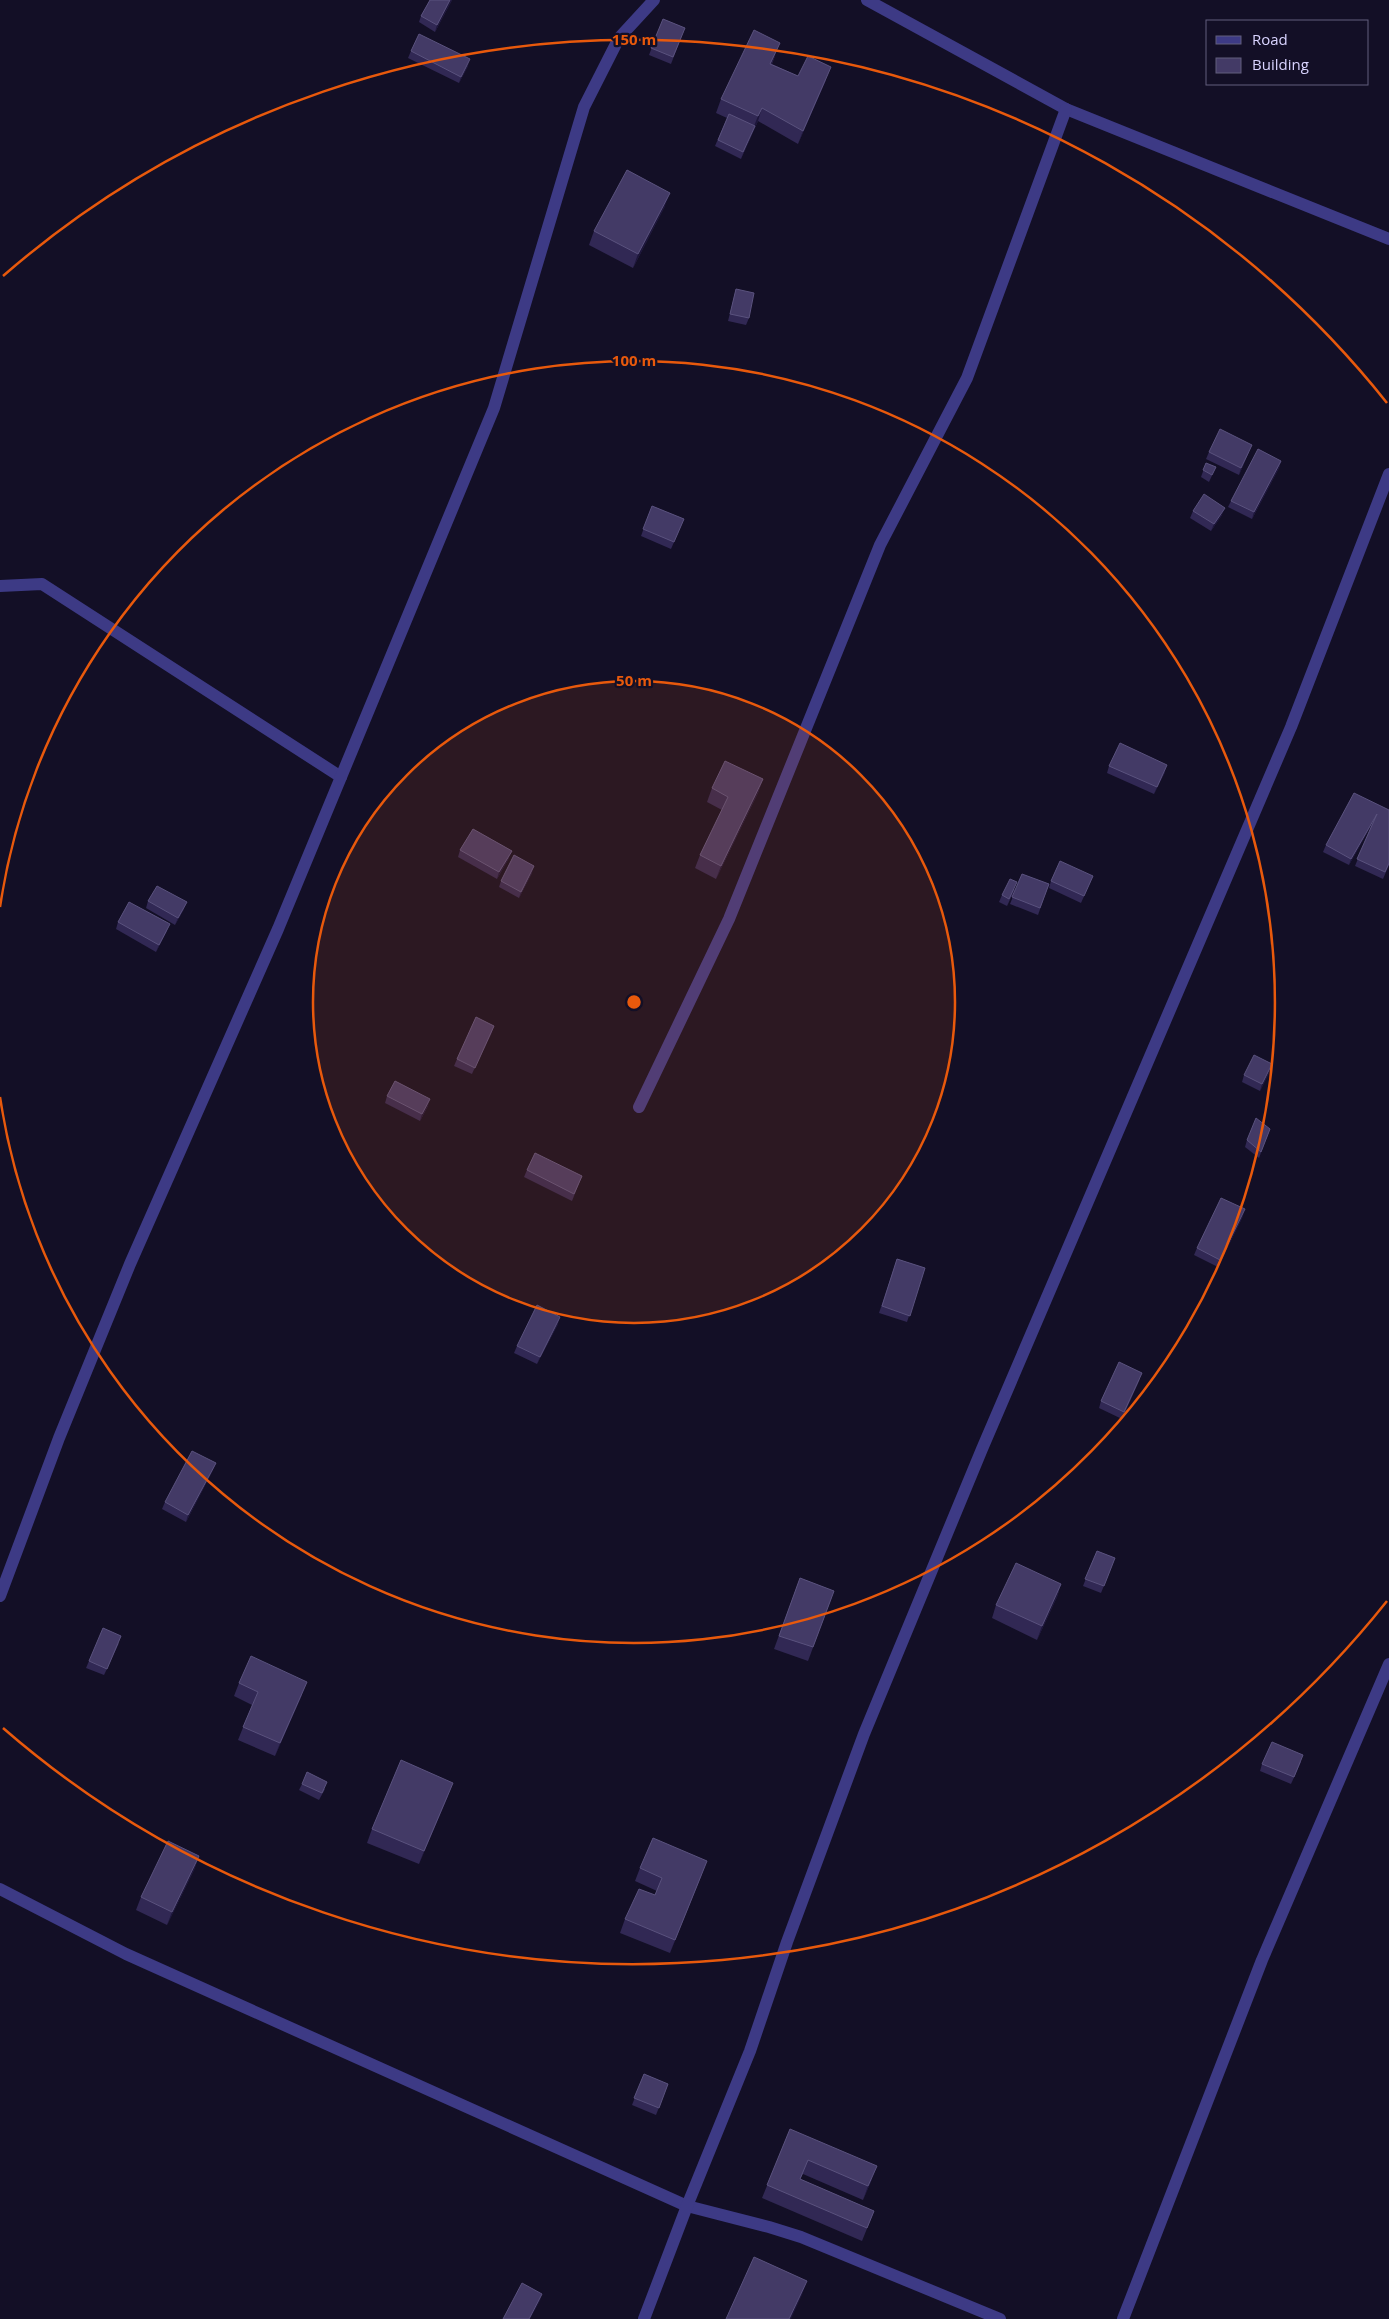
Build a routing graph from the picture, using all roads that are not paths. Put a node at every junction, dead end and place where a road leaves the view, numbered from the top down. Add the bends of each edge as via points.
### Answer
1 (654, 0) edge
2 (867, 0) edge
3 (1066, 109) junction
4 (1389, 240) edge
5 (1389, 474) edge
6 (0, 586) edge
7 (341, 777) junction
8 (639, 1107) dead end
9 (0, 1596) edge
10 (1389, 1664) edge
11 (0, 1889) edge
12 (687, 2206) junction
13 (644, 2319) edge
14 (1000, 2319) edge
15 (1123, 2319) edge

1 - 7 street via 619,38 584,107 494,408
2 - 3 street
3 - 4 street
3 - 8 street via 968,378 880,545 729,919
5 - 12 street via 1291,727 982,1449 864,1734 750,2051
6 - 7 street via 42,584
7 - 9 street via 278,929 130,1264
10 - 15 street via 1262,1960
11 - 12 street via 126,1954
12 - 13 street
12 - 14 street via 801,2237

